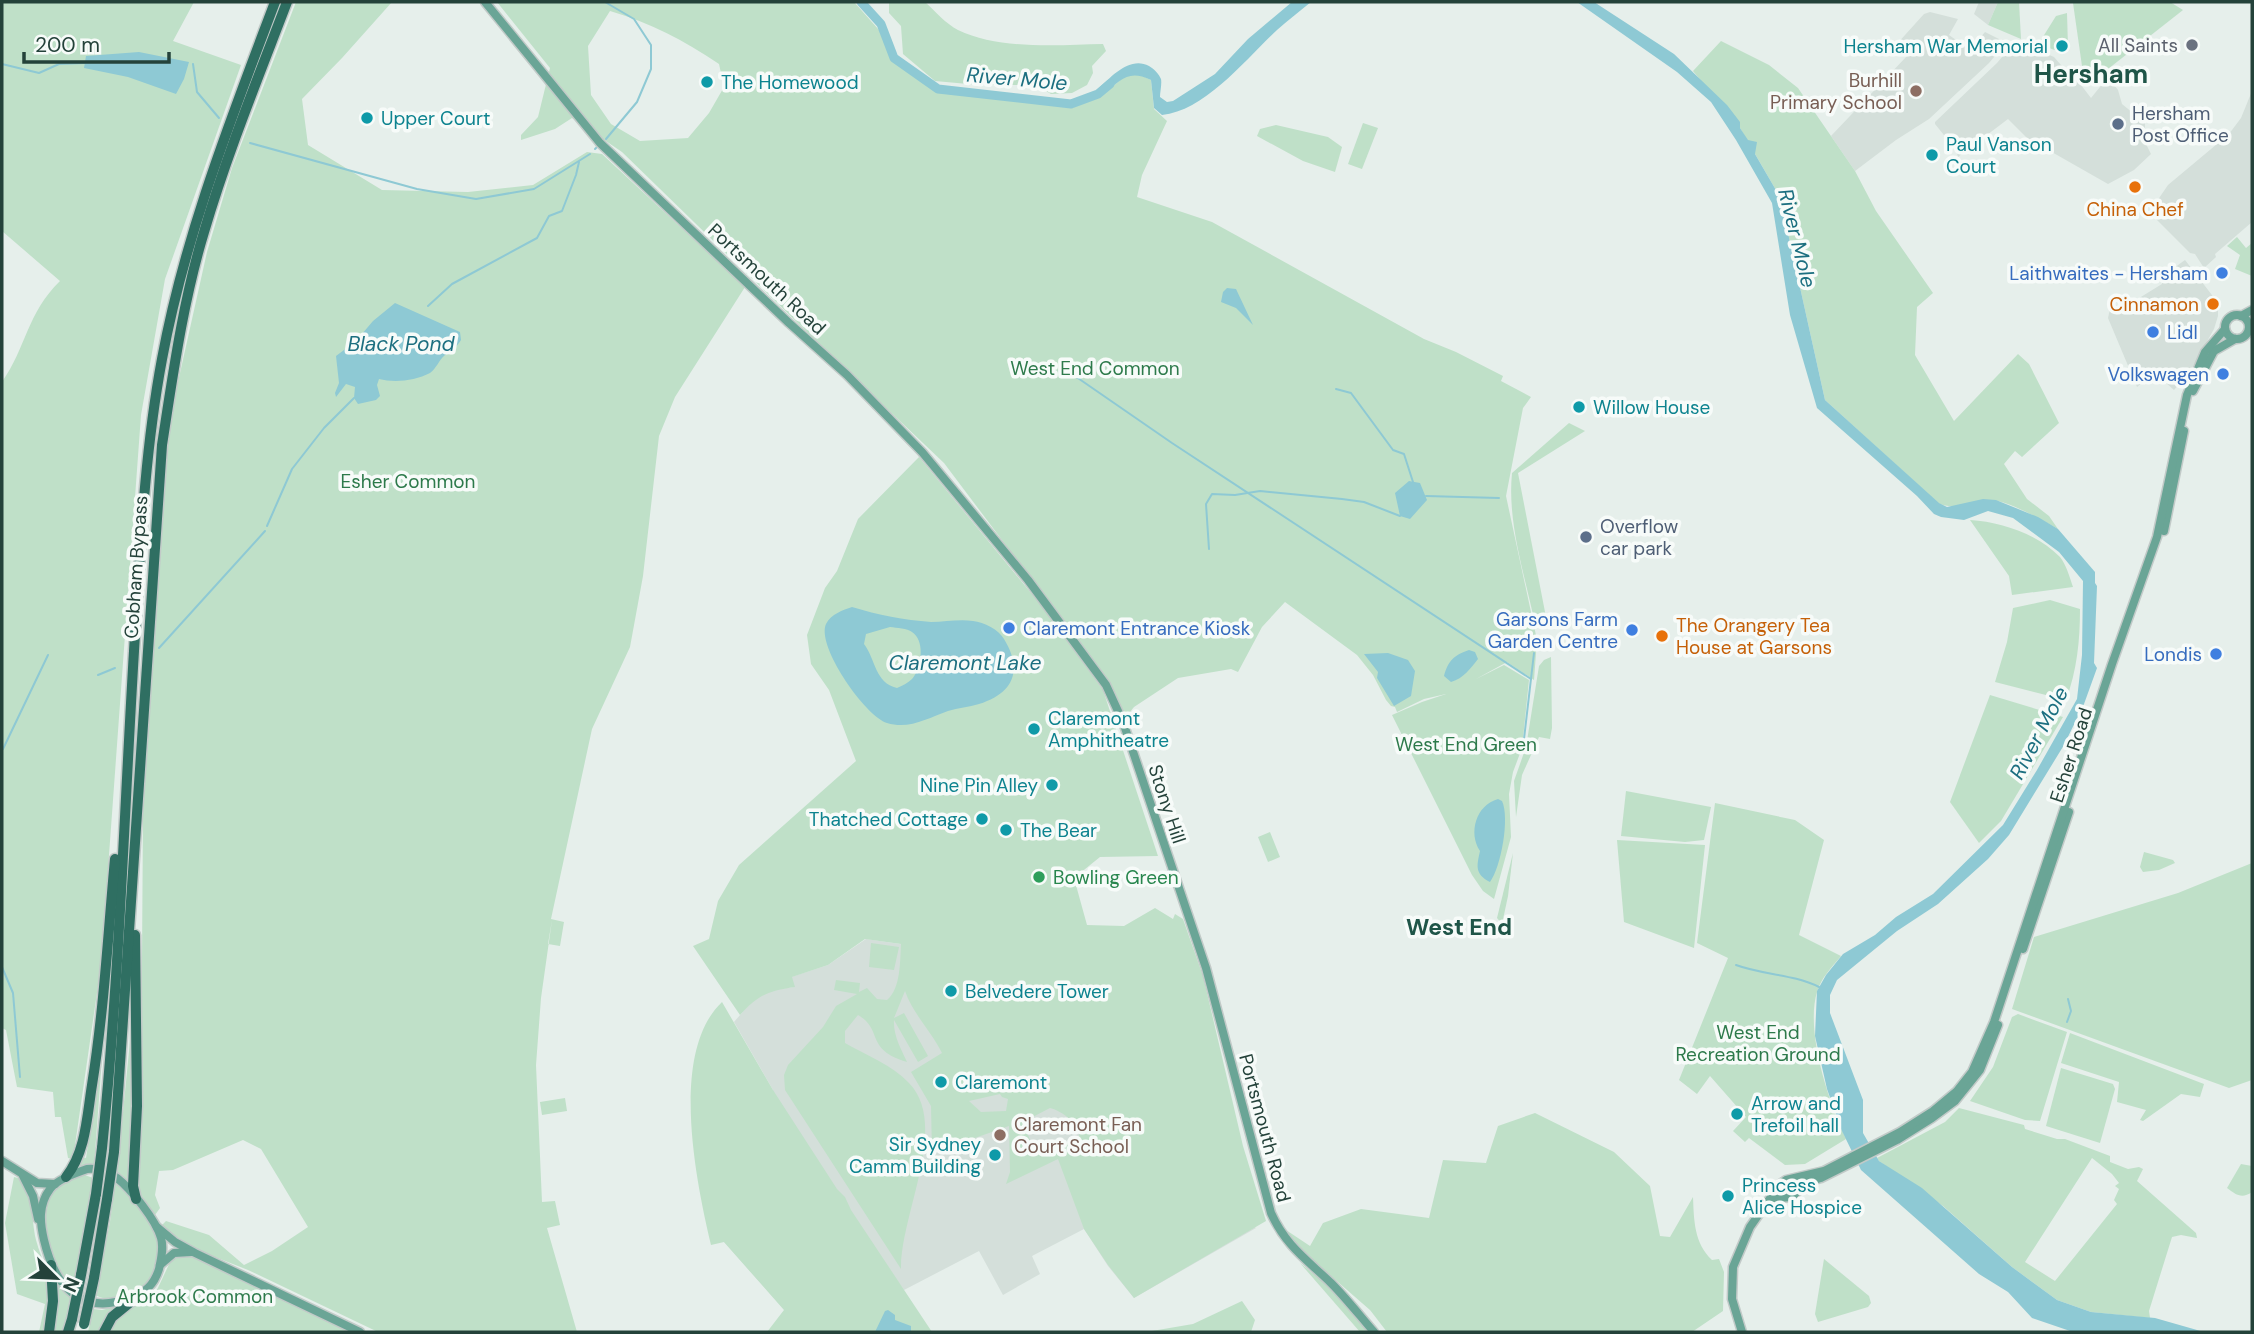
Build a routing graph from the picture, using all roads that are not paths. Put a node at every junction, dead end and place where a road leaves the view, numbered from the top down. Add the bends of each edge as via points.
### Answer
1 (275, 2) edge
2 (287, 2) edge
3 (485, 2) edge
4 (2252, 310) edge
5 (2241, 316) junction
6 (2251, 324) edge
7 (2225, 329) junction
8 (2235, 339) junction
9 (1028, 580) joint
10 (130, 716) junction
11 (134, 861) junction
12 (1196, 939) joint
13 (1881, 1145) junction
14 (1854, 1158) junction
15 (2, 1161) edge
16 (21, 1172) junction
17 (66, 1177) junction
18 (1790, 1180) junction
19 (55, 1184) junction
20 (1779, 1186) junction
21 (1797, 1190) junction
22 (1784, 1196) junction
23 (136, 1199) junction
24 (1769, 1202) junction
25 (40, 1225) junction
26 (155, 1226) junction
27 (194, 1252) junction
28 (51, 1265) junction
29 (160, 1265) junction
30 (139, 1295) junction
31 (83, 1328) edge
32 (49, 1332) edge
33 (68, 1332) edge
34 (104, 1332) edge
35 (360, 1332) edge
36 (1374, 1332) edge
37 (1742, 1332) edge

1 - 10 highway, Cobham Bypass via 208,183 175,296 151,430
2 - 11 highway, Cobham Bypass via 223,171 178,341 162,445
3 - 9 main road, Portsmouth Road via 600,144 866,394 922,452
4 - 5 main road
5 - 6 main road
5 - 7 main road via 2230,318
6 - 8 main road via 2245,336
7 - 8 main road
7 - 13 main road, Esher Road via 2203,356 2187,394 2154,547 1982,1052 1950,1098
8 - 13 main road, Esher Road via 2212,353 2190,400 2163,536 1988,1053 1960,1097 1916,1129
9 - 12 main road, Stony Hill via 1114,701
10 - 17 highway via 100,1034 83,1141 78,1161
10 - 33 highway, Cobham Bypass, bridge via 102,1148
11 - 23 highway
11 - 31 highway, Cobham Bypass, bridge via 114,1152
12 - 36 main road, Portsmouth Road via 1266,1201 1281,1235
13 - 14 main road
14 - 18 main road
14 - 21 main road
15 - 16 main road
16 - 19 main road via 37,1183
16 - 25 main road
17 - 19 main road
17 - 23 main road via 87,1169 107,1172
18 - 20 main road
18 - 21 main road
19 - 25 main road via 43,1202
20 - 22 main road
20 - 24 main road
21 - 22 main road via 1791,1197
22 - 24 main road
23 - 26 main road
24 - 37 main road via 1750,1227 1733,1267 1732,1299
25 - 28 main road
26 - 27 main road
26 - 29 main road via 162,1241
27 - 29 main road via 174,1254
27 - 35 main road
28 - 30 main road via 65,1287 95,1303 116,1303
28 - 32 highway
29 - 30 main road via 150,1286
30 - 34 highway via 119,1309

